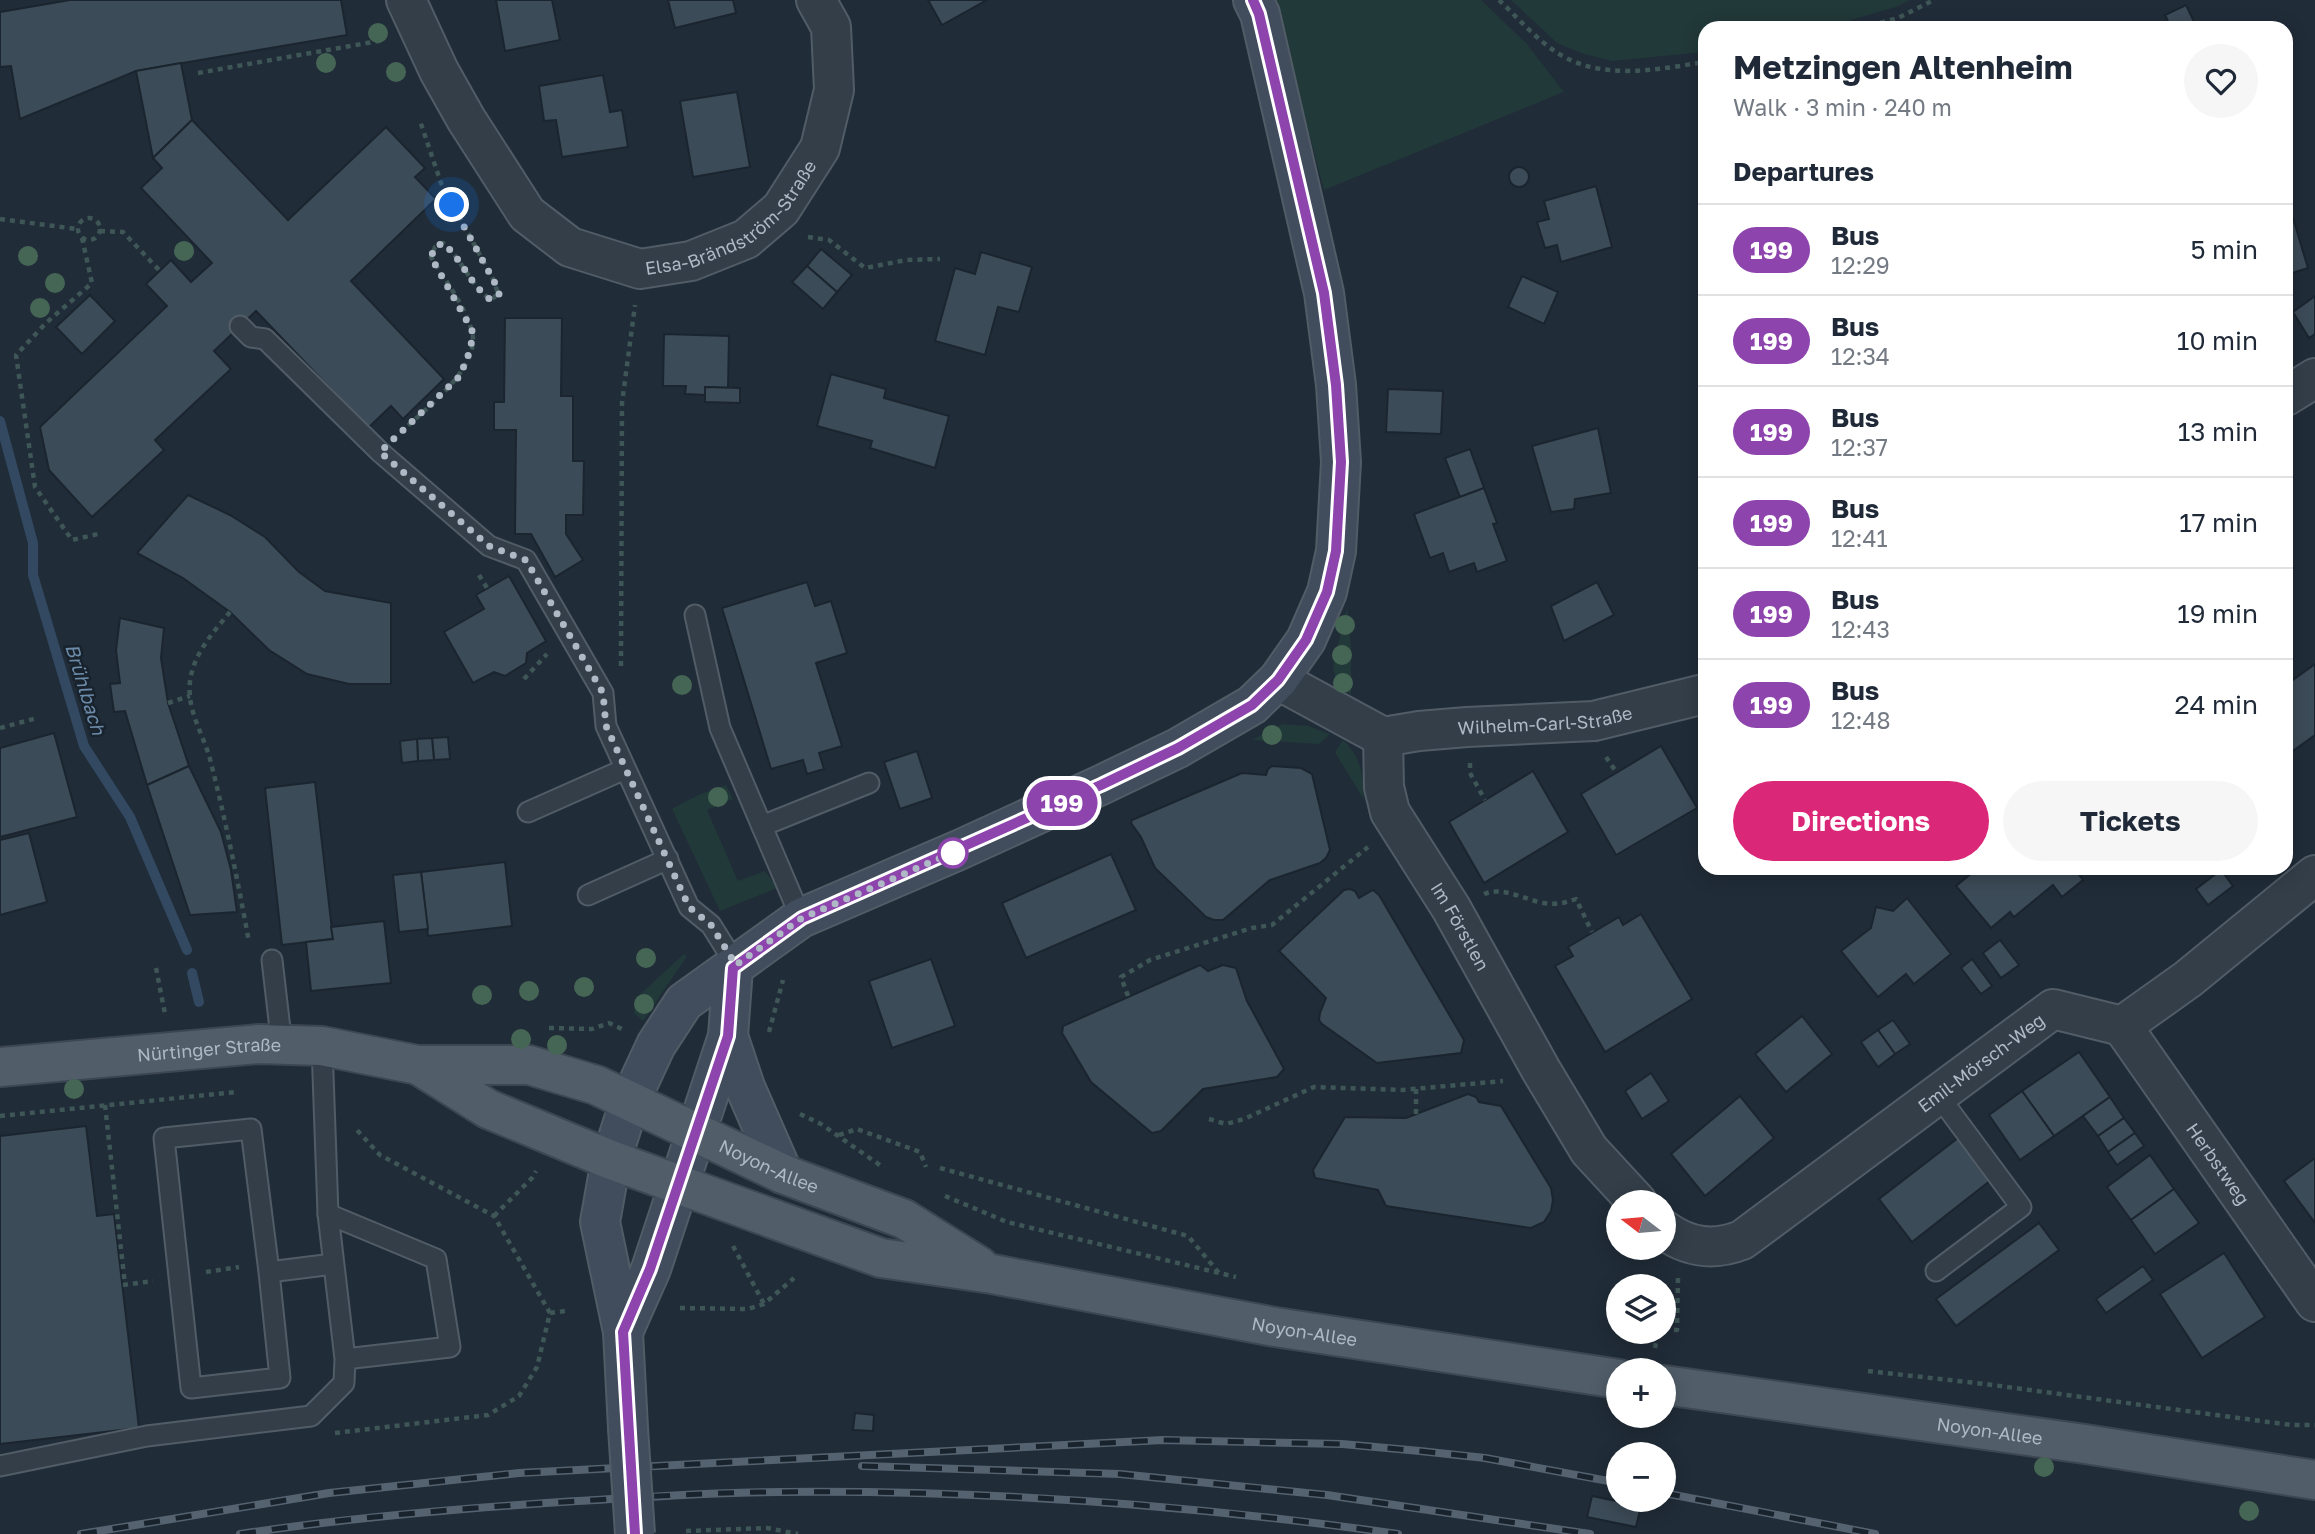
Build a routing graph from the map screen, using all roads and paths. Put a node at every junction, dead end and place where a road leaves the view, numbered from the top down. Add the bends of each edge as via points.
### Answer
1 (406, 0) edge
2 (816, 0) edge
3 (1254, 0) edge
4 (1499, 0) edge
5 (1934, 0) edge
6 (1887, 21) edge
7 (392, 39) dead end
8 (1698, 63) edge
9 (198, 73) dead end
10 (440, 183) dead end
11 (0, 219) edge
12 (77, 229) junction
13 (100, 231) junction
14 (807, 237) dead end
15 (82, 238) junction
16 (940, 259) dead end
17 (639, 269) junction
18 (160, 271) dead end
19 (240, 326) dead end
20 (2315, 378) edge
21 (2293, 392) edge
22 (380, 452) junction
23 (98, 534) dead end
24 (230, 612) dead end
25 (695, 615) dead end
26 (621, 669) dead end
27 (1278, 680) junction
28 (1698, 695) edge
29 (190, 696) junction
30 (168, 703) dead end
31 (37, 718) dead end
32 (0, 728) edge
33 (1382, 737) junction
34 (625, 769) junction
35 (869, 783) dead end
36 (528, 812) dead end
37 (762, 826) junction
38 (1377, 840) dead end
39 (667, 859) junction
40 (2315, 875) edge
41 (588, 895) dead end
42 (1451, 908) junction
43 (802, 918) junction
44 (1592, 932) dead end
45 (248, 942) dead end
46 (272, 960) dead end
47 (734, 967) junction
48 (156, 968) dead end
49 (1128, 996) dead end
50 (167, 1022) dead end
51 (2122, 1026) junction
52 (537, 1028) dead end
53 (728, 1036) junction
54 (656, 1045) junction
55 (282, 1046) junction
56 (322, 1046) junction
57 (418, 1065) junction
58 (0, 1067) edge
59 (1541, 1070) junction
60 (1416, 1089) junction
61 (237, 1092) dead end
62 (1938, 1095) junction
63 (324, 1096) junction
64 (630, 1101) junction
65 (105, 1105) junction
66 (798, 1113) dead end
67 (1416, 1114) dead end
68 (0, 1116) edge
69 (1209, 1119) dead end
70 (695, 1133) junction
71 (838, 1136) junction
72 (611, 1160) junction
73 (926, 1167) dead end
74 (940, 1168) dead end
75 (783, 1174) junction
76 (894, 1175) dead end
77 (532, 1178) dead end
78 (677, 1184) junction
79 (1626, 1190) edge
80 (945, 1196) dead end
81 (328, 1214) junction
82 (494, 1216) junction
83 (1676, 1236) edge
84 (729, 1238) dead end
85 (333, 1264) junction
86 (1936, 1271) dead end
87 (268, 1272) junction
88 (992, 1274) junction
89 (1220, 1274) junction
90 (794, 1278) dead end
91 (1246, 1279) dead end
92 (125, 1285) dead end
93 (2315, 1302) edge
94 (764, 1304) junction
95 (680, 1308) dead end
96 (565, 1311) dead end
97 (623, 1332) junction
98 (1656, 1344) edge
99 (1642, 1346) dead end
100 (345, 1359) junction
101 (1861, 1371) dead end
102 (1606, 1377) edge
103 (1676, 1387) edge
104 (2315, 1425) edge
105 (0, 1466) edge
106 (2315, 1480) edge
107 (686, 1531) dead end
108 (635, 1534) edge
109 (799, 1534) edge

1 - 17 street, Elsa-Brändström-Straße via 466,119 527,214 570,247
2 - 17 street, Elsa-Brändström-Straße via 831,27 834,90 820,148 781,209 746,239 691,261
3 - 27 main road via 1324,293 1341,462 1336,551 1327,592 1306,640
4 - 8 path via 1554,51 1573,62 1608,71
5 - 6 path
7 - 9 path
10 - 22 path via 499,294 491,300 450,249 443,243 435,247 431,257 472,330 471,348 460,376
11 - 12 path
12 - 13 path via 79,222 89,217 99,224
12 - 15 path
13 - 15 path via 93,239
13 - 18 path via 123,232
14 - 16 path via 830,240 865,268
15 - 23 path via 92,284 16,355 35,487 72,540
17 - 26 path via 622,403
19 - 22 lane via 251,337 265,339
20 - 21 street
22 - 34 lane via 489,546 526,560 603,693 606,726
24 - 29 path via 201,647 192,671
25 - 37 lane via 720,728
27 - 33 street
27 - 43 main road via 1252,705 1178,748
28 - 33 street, Wilhelm-Carl-Straße via 1594,721
29 - 30 path
29 - 45 path via 210,759
31 - 32 path
33 - 42 street, Im Förstlen via 1390,812
34 - 36 lane
34 - 39 lane
35 - 37 lane
37 - 43 lane
38 - 49 path via 1272,925 1150,960 1121,976
39 - 41 lane
39 - 47 lane via 689,907 711,925
40 - 51 street via 2188,979
42 - 44 path via 1490,892 1543,903 1576,899
42 - 59 street, Im Förstlen
43 - 47 main road
46 - 55 lane
47 - 53 main road
47 - 54 main road via 684,1002
48 - 50 path
51 - 62 street, Emil-Mörsch-Weg via 2053,1009
51 - 93 street, Herbstweg
52 - 54 path via 592,1029 609,1023
53 - 70 main road
53 - 75 main road
54 - 64 main road
55 - 56 main road, Nürtinger Straße
55 - 58 main road, Nürtinger Straße via 162,1051
56 - 57 main road, Nürtinger Straße
56 - 63 lane
57 - 64 main road, Nürtinger Straße via 529,1065 596,1085
57 - 72 main road, Nürtinger Straße via 488,1109
59 - 60 path via 1511,1081
59 - 79 street, Im Förstlen via 1589,1150
60 - 67 path
60 - 69 path via 1314,1087 1244,1119 1226,1124
61 - 65 path
62 - 83 street, Emil-Mörsch-Weg via 1742,1240 1723,1247 1695,1245
62 - 86 lane via 2021,1207
63 - 81 lane
63 - 82 path via 380,1155
64 - 70 main road, Nürtinger Straße
64 - 72 main road
65 - 68 path
65 - 92 path
66 - 71 path
70 - 75 main road, Noyon-Allee
70 - 78 main road
71 - 73 path via 857,1129 920,1152
71 - 76 path
72 - 78 main road, Nürtinger Straße
72 - 97 main road via 600,1222
74 - 89 path via 1188,1236
75 - 88 main road, Noyon-Allee via 904,1219
77 - 82 path
78 - 88 main road, Noyon-Allee via 881,1258
78 - 97 main road via 650,1269
80 - 89 path via 1007,1222
81 - 85 lane
81 - 100 lane via 436,1259 450,1347
82 - 96 path via 550,1313
84 - 94 path
85 - 87 lane
85 - 100 lane
87 - 87 lane via 251,1129 164,1138 191,1388 280,1378
88 - 102 main road, Noyon-Allee via 1275,1327
89 - 91 path
90 - 94 path
94 - 95 path via 748,1309
97 - 108 main road, bridge
98 - 99 path via 1655,1348
100 - 105 lane via 344,1383 311,1416 148,1436
101 - 104 path
103 - 106 main road, Noyon-Allee
107 - 109 path via 767,1528

